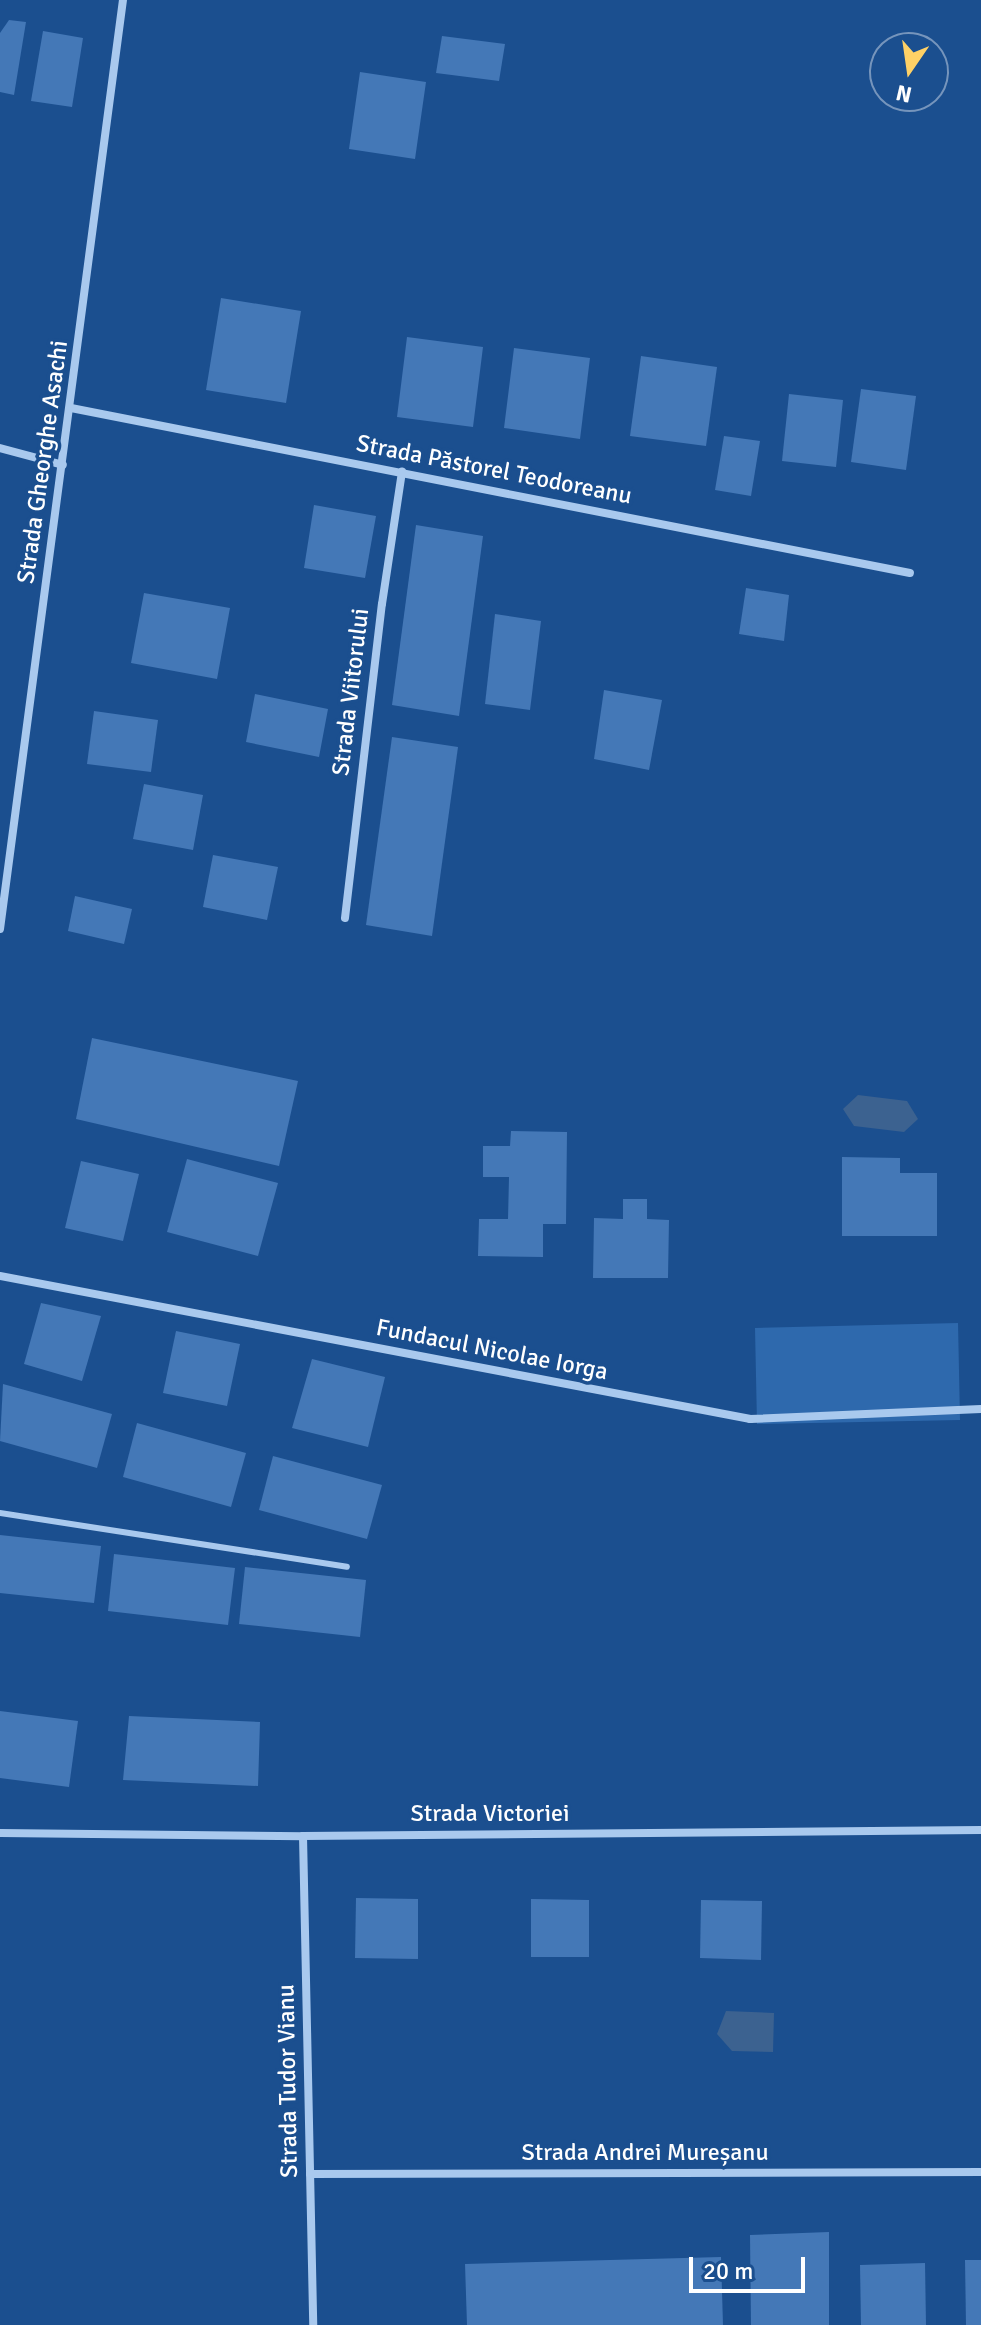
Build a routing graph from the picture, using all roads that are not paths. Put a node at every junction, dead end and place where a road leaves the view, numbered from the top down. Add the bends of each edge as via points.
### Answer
1 (123, 0) edge
2 (71, 408) junction
3 (0, 448) edge
4 (63, 465) junction
5 (402, 471) junction
6 (910, 573) dead end
7 (345, 918) dead end
8 (0, 929) edge
9 (0, 1276) edge
10 (981, 1409) edge
11 (0, 1513) edge
12 (347, 1567) dead end
13 (981, 1830) edge
14 (0, 1833) edge
15 (303, 1836) junction
16 (981, 2172) edge
17 (310, 2174) junction
18 (313, 2325) edge

1 - 2 street, Strada Gheorghe Asachi
2 - 4 street, Strada Gheorghe Asachi
2 - 5 street, Strada Păstorel Teodoreanu
3 - 4 street
4 - 8 street, Strada Gheorghe Asachi
5 - 6 street, Strada Păstorel Teodoreanu
5 - 7 street, Strada Viitorului
9 - 10 street, Fundacul Nicolae Iorga via 750,1419
11 - 12 lane
13 - 15 street, Strada Victoriei
14 - 15 street, Strada Victoriei
15 - 17 street, Strada Tudor Vianu
16 - 17 street, Strada Andrei Mureșanu
17 - 18 street, Strada Tudor Vianu

